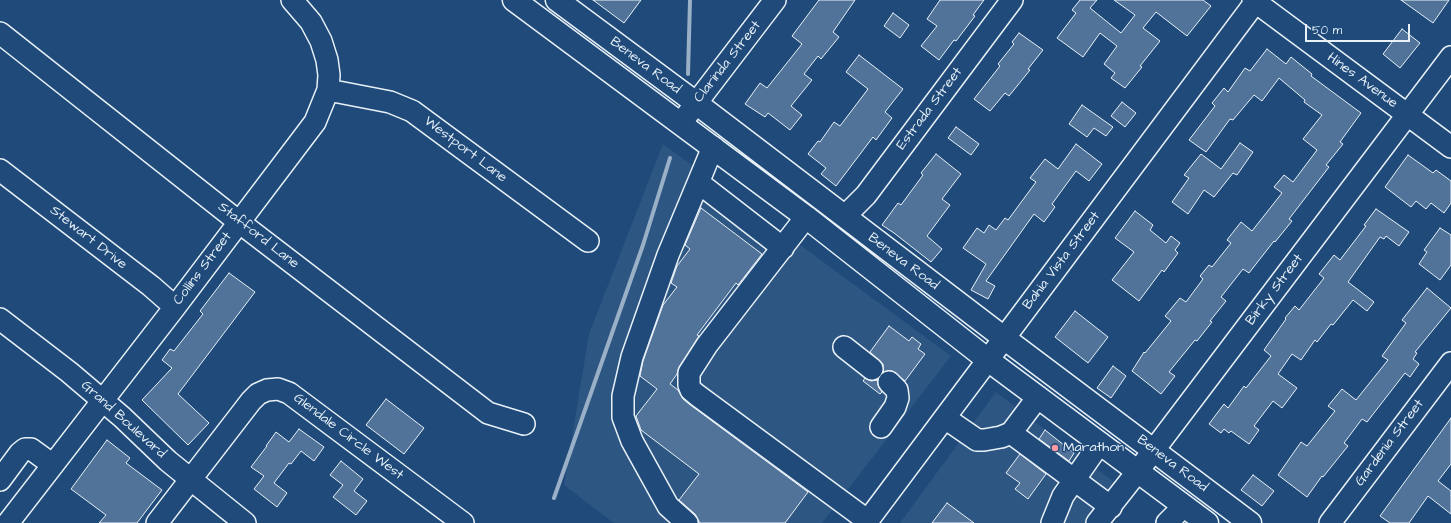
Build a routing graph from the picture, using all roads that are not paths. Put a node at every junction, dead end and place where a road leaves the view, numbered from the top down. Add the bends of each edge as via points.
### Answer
1 (292, 0) edge
2 (514, 0) edge
3 (557, 0) edge
4 (775, 0) edge
5 (1012, 0) edge
6 (1255, 1) edge
7 (544, 8) edge
8 (0, 34) edge
9 (1451, 57) edge
10 (328, 90) junction
11 (696, 103) junction
12 (1408, 114) junction
13 (681, 123) junction
14 (1451, 147) edge
15 (713, 148) junction
16 (0, 170) edge
17 (699, 183) junction
18 (845, 216) junction
19 (806, 217) junction
20 (240, 222) junction
21 (588, 241) dead end
22 (783, 248) junction
23 (175, 307) junction
24 (0, 319) edge
25 (1004, 338) junction
26 (844, 347) dead end
27 (988, 360) junction
28 (1451, 363) edge
29 (872, 369) dead end
30 (889, 382) dead end
31 (1038, 397) junction
32 (102, 400) junction
33 (945, 418) junction
34 (524, 424) dead end
35 (881, 427) dead end
36 (1011, 433) junction
37 (1100, 443) junction
38 (1153, 450) junction
39 (53, 465) junction
40 (1138, 471) junction
41 (191, 479) junction
42 (0, 480) edge
43 (1074, 480) junction
44 (1184, 506) junction
45 (1111, 507) junction
46 (867, 522) edge
47 (8, 523) edge
48 (157, 523) edge
49 (245, 523) edge
50 (463, 523) edge
51 (687, 523) edge
52 (1052, 523) edge
53 (1097, 523) edge
54 (1168, 523) edge
55 (1207, 523) edge
56 (1250, 523) edge
57 (1330, 523) edge

1 - 10 street, Collins Street via 311,22 321,41 327,60
2 - 7 main road, Beneva Road
3 - 11 main road, Beneva Road
4 - 11 street, Clarinda Street
5 - 18 street, Estrada Street via 866,195
6 - 12 street, Hines Avenue
6 - 25 street, Bahia Vista Street
7 - 13 main road, Beneva Road
8 - 20 street, Stafford Lane
9 - 12 street, Birky Street
10 - 20 street, Collins Street via 315,122
10 - 21 street, Westport Lane via 390,102 412,111
11 - 13 street, Clarinda Street
11 - 18 main road, Beneva Road
12 - 14 street, Hines Avenue
12 - 38 street, Birky Street
13 - 15 main road, Beneva Road
15 - 17 street
15 - 19 main road, Beneva Road
16 - 23 street, Stewart Drive
17 - 22 street
17 - 51 street via 665,262 632,357 623,396 622,417 632,441 668,506
18 - 25 main road, Beneva Road
19 - 22 street
19 - 27 main road, Beneva Road
20 - 23 street, Collins Street
20 - 34 street, Stafford Lane via 488,413
22 - 46 street via 693,365 689,373 689,385 697,395
23 - 32 street, Collins Street
24 - 32 street, Grand Boulevard
25 - 27 street, Bahia Vista Street
25 - 38 main road, Beneva Road
26 - 29 street
27 - 31 main road, Beneva Road
27 - 33 street, Bahia Vista Street
28 - 57 street, Gardenia Street
30 - 35 street via 897,390 898,398
31 - 36 street
31 - 37 main road, Beneva Road
32 - 39 street, Collins Street
32 - 41 street, Grand Boulevard
33 - 36 street via 977,440
33 - 46 street, Bahia Vista Street
36 - 43 street
37 - 40 main road, Beneva Road
37 - 43 street
38 - 40 street, Birky Street
38 - 56 main road, Beneva Road
39 - 42 street via 31,449 25,449
39 - 47 street, Collins Street
40 - 44 main road, Beneva Road
40 - 45 street, Birky Street
41 - 48 street, Glendale Circle West
41 - 49 street, Grand Boulevard
41 - 50 street, Glendale Circle West via 251,401 267,390 278,389 289,393
43 - 45 street
43 - 52 street via 1057,507
44 - 54 street
44 - 55 main road, Beneva Road
45 - 53 street, Birky Street

